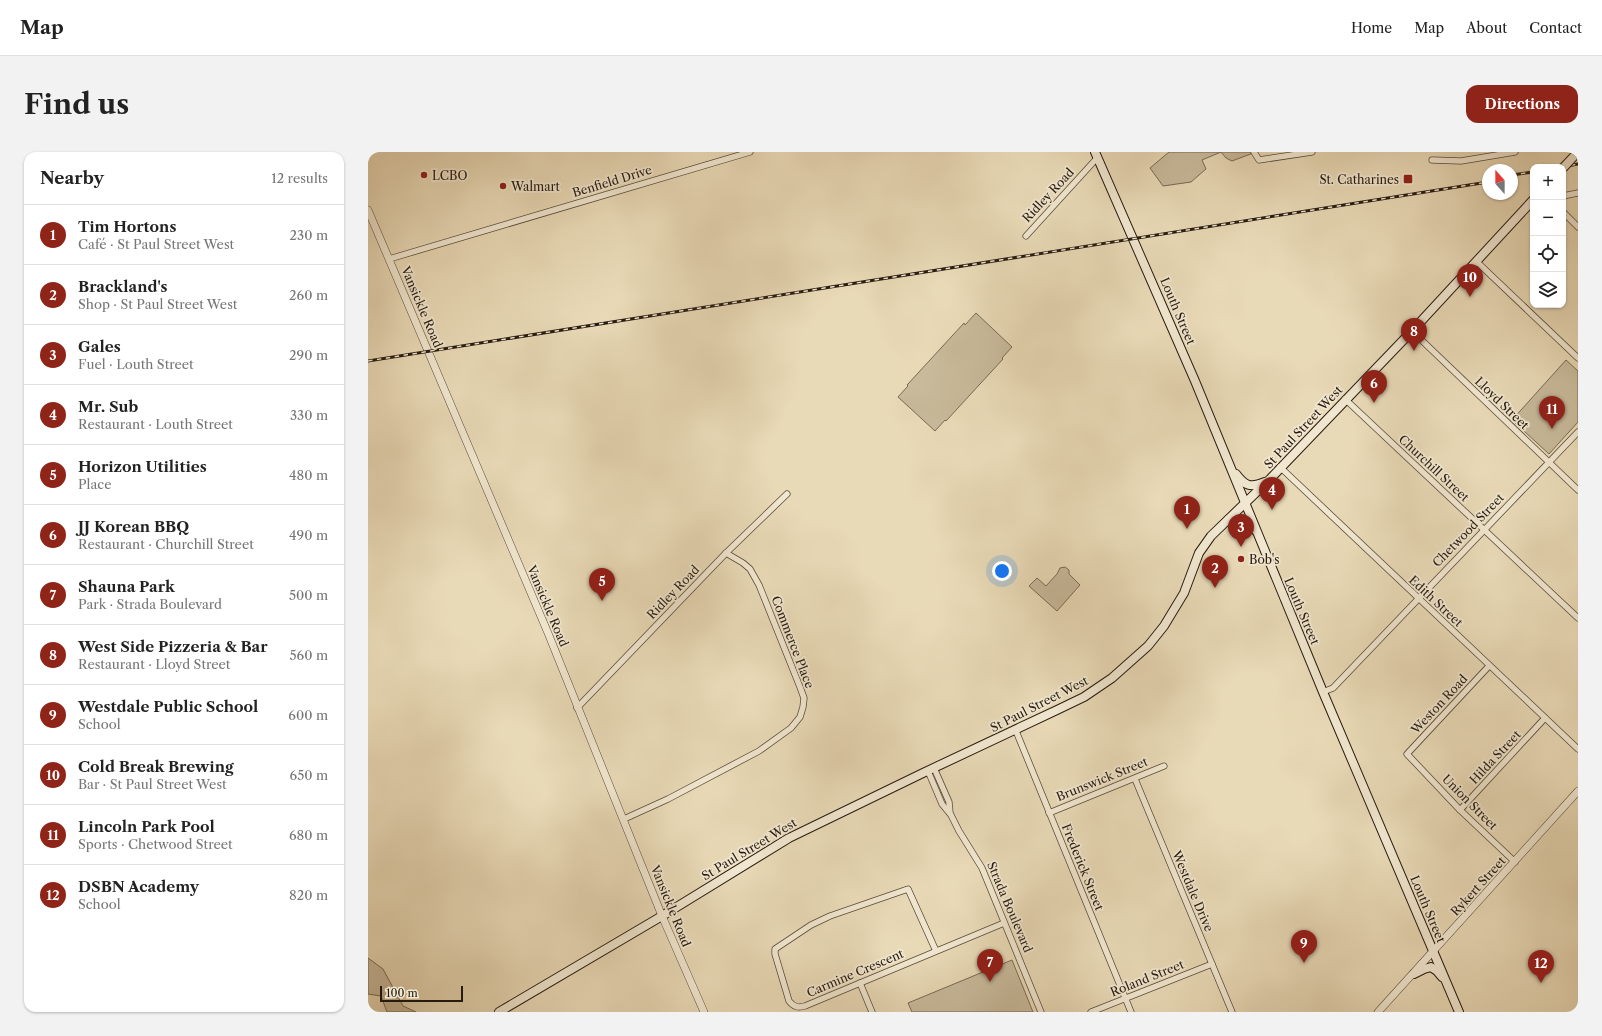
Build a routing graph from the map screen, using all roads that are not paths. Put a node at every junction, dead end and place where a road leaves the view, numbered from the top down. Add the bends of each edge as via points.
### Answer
1 (750, 152) edge
2 (1254, 152) edge
3 (1312, 152) edge
4 (1515, 152) edge
5 (1578, 152) edge
6 (1099, 154) edge
7 (1432, 160) dead end
8 (1566, 165) edge
9 (1578, 193) edge
10 (1566, 195) edge
11 (1530, 203) edge
12 (368, 210) edge
13 (1566, 215) edge
14 (1578, 227) edge
15 (1026, 236) dead end
16 (389, 259) junction
17 (1477, 262) junction
18 (1412, 331) junction
19 (1578, 358) edge
20 (1346, 399) junction
21 (1578, 432) edge
22 (1228, 462) junction
23 (1549, 463) junction
24 (1280, 467) junction
25 (1270, 479) junction
26 (1578, 490) edge
27 (787, 494) dead end
28 (1245, 503) junction
29 (1229, 519) junction
30 (1255, 530) junction
31 (1484, 530) junction
32 (726, 553) junction
33 (1418, 599) junction
34 (1578, 618) edge
35 (1490, 666) junction
36 (1323, 692) junction
37 (577, 708) junction
38 (1545, 718) junction
39 (1016, 731) junction
40 (1578, 749) edge
41 (1410, 757) joint
42 (1164, 766) dead end
43 (931, 769) junction
44 (1134, 779) junction
45 (1578, 791) edge
46 (1460, 810) junction
47 (1049, 813) junction
48 (624, 819) junction
49 (1515, 862) junction
50 (662, 916) junction
51 (1004, 923) junction
52 (936, 951) junction
53 (1434, 951) junction
54 (1212, 964) junction
55 (1414, 974) junction
56 (860, 983) junction
57 (1450, 989) junction
58 (1125, 998) junction
59 (499, 1012) edge
60 (704, 1012) edge
61 (872, 1012) edge
62 (1041, 1012) edge
63 (1091, 1012) edge
64 (1131, 1012) edge
65 (1232, 1012) edge
66 (1378, 1012) edge
67 (1459, 1012) edge

1 - 16 street, Benfield Drive
2 - 3 street via 1259,160
4 - 7 street via 1461,161
5 - 8 main road, bridge
6 - 15 street, Ridley Road
6 - 22 main road, Louth Street
9 - 10 street
11 - 17 main road, St Paul Street West
12 - 16 street, Vansickle Road
13 - 14 street
16 - 37 street, Vansickle Road via 548,633
17 - 18 main road, St Paul Street West
17 - 19 street
18 - 20 main road, St Paul Street West
18 - 23 street, Lloyd Street
20 - 24 main road, St Paul Street West
20 - 31 street, Churchill Street
21 - 23 street, Chetwood Street
22 - 25 main road via 1246,484 1257,485
22 - 28 main road, Louth Street
23 - 26 street, Lloyd Street
23 - 31 street, Chetwood Street
24 - 25 main road, St Paul Street West
24 - 33 street, Edith Street
25 - 28 main road, St Paul Street West
27 - 32 street, Ridley Road
28 - 29 main road, St Paul Street West
28 - 30 main road, Louth Street
29 - 30 main road via 1240,520
29 - 39 main road, St Paul Street West via 1211,536 1199,553 1184,593 1148,646 1112,678 1084,697
30 - 36 main road, Louth Street
31 - 33 street, Chetwood Street
31 - 34 street, Churchill Street
32 - 37 street, Ridley Road
32 - 48 street, Commerce Place via 750,569 759,585 804,698 800,717 791,728 759,751 668,800
33 - 35 street, Edith Street
33 - 36 street, Chetwood Street via 1333,688
35 - 38 street, Edith Street
35 - 41 street, Weston Road via 1407,754
36 - 53 main road, Louth Street
37 - 48 street, Vansickle Road
38 - 40 street, Edith Street
38 - 46 street, Hilda Street
39 - 43 main road, St Paul Street West
39 - 47 street, Frederick Street
41 - 46 street, Union Street
42 - 44 street, Brunswick Street
43 - 50 main road, St Paul Street West via 789,838
43 - 51 street, Strada Boulevard via 942,804 978,860
44 - 47 street, Brunswick Street
44 - 54 street, Westdale Drive
45 - 49 street, Rykert Street
46 - 49 street, Union Street
47 - 58 street, Frederick Street
48 - 50 street, Vansickle Road
49 - 53 street, Rykert Street
50 - 59 main road, St Paul Street West
50 - 60 street, Vansickle Road
51 - 52 street, Carmine Crescent
51 - 62 street, Strada Boulevard
52 - 56 street, Carmine Crescent
52 - 56 street, Carmine Crescent via 908,889 830,916 811,925 775,949 789,1001 793,1006 805,1006
53 - 55 street, Rykert Street
53 - 57 main road, Louth Street
54 - 58 street, Roland Street
54 - 65 street, Westdale Drive
55 - 57 main road via 1433,968
55 - 66 street, Rykert Street
56 - 61 street
57 - 67 main road, Louth Street
58 - 63 street, Roland Street
58 - 64 street, Frederick Street

